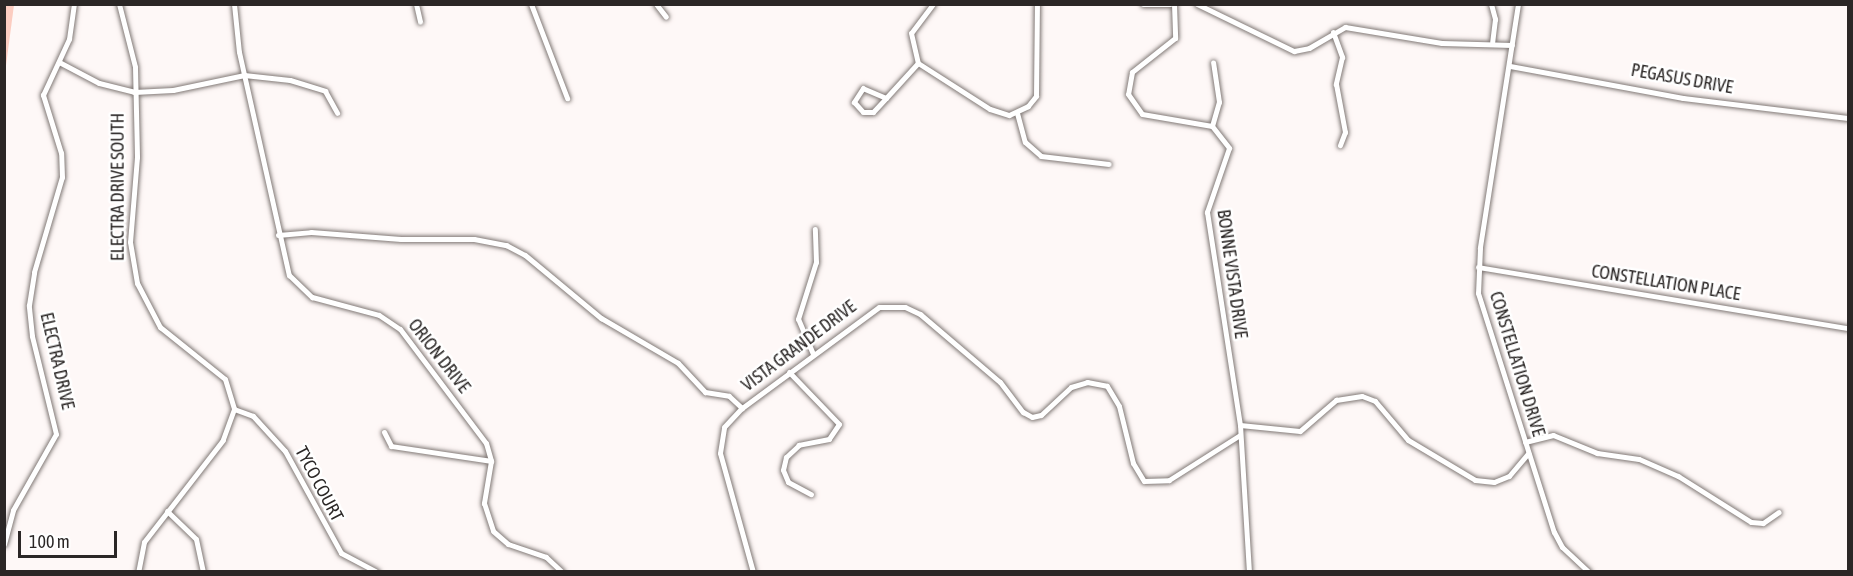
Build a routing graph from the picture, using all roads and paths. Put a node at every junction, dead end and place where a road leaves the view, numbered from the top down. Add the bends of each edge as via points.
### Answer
1 (74, 4) edge
2 (119, 4) edge
3 (234, 4) edge
4 (416, 4) edge
5 (531, 4) edge
6 (656, 4) edge
7 (933, 4) edge
8 (1037, 4) edge
9 (1143, 4) edge
10 (1172, 4) edge
11 (1197, 4) edge
12 (1218, 4) edge
13 (1491, 4) edge
14 (1518, 4) edge
15 (1214, 12) junction
16 (666, 17) dead end
17 (420, 22) dead end
18 (1333, 32) junction
19 (1492, 42) junction
20 (1512, 45) junction
21 (59, 62) junction
22 (1213, 62) dead end
23 (918, 63) junction
24 (1510, 66) junction
25 (244, 75) junction
26 (134, 92) junction
27 (567, 98) dead end
28 (886, 98) junction
29 (337, 113) dead end
30 (1017, 113) junction
31 (1848, 118) edge
32 (1212, 126) junction
33 (1340, 145) dead end
34 (1110, 164) dead end
35 (815, 229) dead end
36 (278, 235) junction
37 (1478, 267) junction
38 (1848, 328) edge
39 (813, 354) junction
40 (789, 372) junction
41 (742, 408) junction
42 (234, 409) junction
43 (1240, 425) junction
44 (384, 432) dead end
45 (1240, 435) junction
46 (1525, 442) junction
47 (1528, 453) junction
48 (491, 461) junction
49 (811, 494) dead end
50 (167, 511) junction
51 (1779, 512) dead end
52 (325, 529) junction
53 (319, 533) dead end
54 (4, 544) edge
55 (138, 572) edge
56 (203, 572) edge
57 (377, 572) edge
58 (562, 572) edge
59 (753, 572) edge
60 (1249, 572) edge
61 (1589, 572) edge

1 - 21 street, ELECTRA DRIVE
2 - 26 street, ELECTRA DRIVE SOUTH via 134,57
3 - 25 street, ORION DRIVE
4 - 17 street
5 - 27 street
6 - 16 street
7 - 23 street via 911,33
8 - 30 street via 1037,88 1028,106
9 - 10 street
10 - 32 street via 1174,38 1132,72 1128,94 1137,110 1148,117
11 - 15 street
12 - 15 street
13 - 19 street via 1495,19
14 - 20 street, CONSTELLATION DRIVE
15 - 18 street via 1294,51 1309,48
18 - 19 street via 1350,27 1442,43
18 - 33 street via 1342,57 1336,84 1345,132
19 - 20 street
20 - 24 street, CONSTELLATION DRIVE
21 - 26 street via 92,81
21 - 54 street, ELECTRA DRIVE via 44,100 61,153 62,177 34,272 29,305 56,434 13,510
22 - 32 street via 1219,95
23 - 28 street
23 - 30 street via 990,109
24 - 31 street, PEGASUS DRIVE via 1683,98
24 - 37 street, CONSTELLATION DRIVE
25 - 26 street via 173,90
25 - 29 street via 313,84 329,96
25 - 36 street, ORION DRIVE
26 - 42 street, ELECTRA DRIVE SOUTH via 137,157 130,242 137,283 160,327 225,379
28 - 28 street via 868,113 854,102 863,88
30 - 34 street via 1025,142 1041,156
32 - 43 street, BONNE VISTA DRIVE via 1229,148 1207,212
35 - 39 street via 816,262 798,319
36 - 41 street via 311,232 495,241 525,255 601,318 686,369 705,392 729,396
36 - 48 street, ORION DRIVE via 286,269 298,288 312,297 388,318 400,329 481,436
37 - 38 street, CONSTELLATION PLACE
37 - 46 street, CONSTELLATION DRIVE via 1480,302
39 - 40 street, VISTA GRANDE DRIVE
39 - 45 street, VISTA GRANDE DRIVE via 871,311 905,307 992,375 1028,416 1041,415 1080,384 1107,386 1122,414 1136,472 1150,483 1169,480
40 - 41 street, VISTA GRANDE DRIVE
40 - 49 street via 838,424 829,439 796,447 786,457 783,470 788,482
41 - 59 street via 724,427 720,445
42 - 50 street via 228,433
42 - 52 street, TYCO COURT via 253,416 285,451
43 - 45 street, BONNE VISTA DRIVE
43 - 47 street via 1300,432 1336,400 1362,396 1375,400 1408,440 1475,480 1494,482 1509,476
44 - 48 street via 391,446
45 - 60 street, BONNE VISTA DRIVE
46 - 47 street, CONSTELLATION DRIVE
46 - 51 street via 1552,435 1597,453 1639,459 1677,476 1751,522 1763,523
47 - 61 street, CONSTELLATION DRIVE via 1557,539
48 - 58 street via 484,503 488,524 502,540 546,557
50 - 55 street via 144,542
50 - 56 street via 196,539
52 - 53 street
52 - 57 street, TYCO COURT via 344,556

